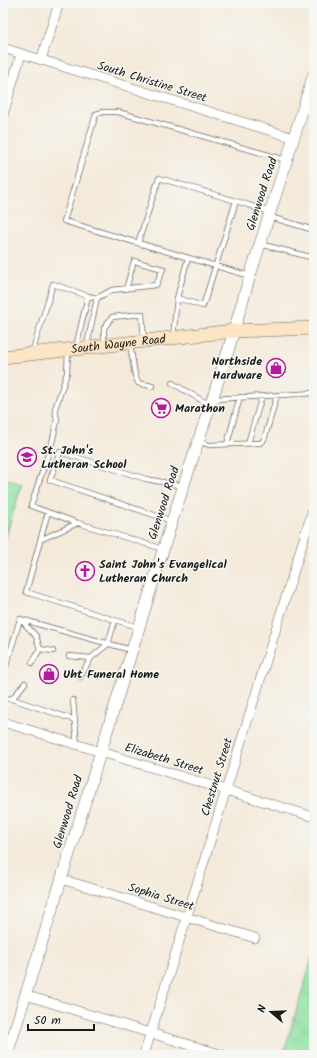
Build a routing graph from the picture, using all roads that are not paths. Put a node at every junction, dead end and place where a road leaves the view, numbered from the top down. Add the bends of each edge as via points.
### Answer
1 (59, 3) edge
2 (307, 3) edge
3 (314, 5) edge
4 (3, 48) edge
5 (21, 54) junction
6 (41, 60) junction
7 (314, 74) edge
8 (3, 115) edge
9 (294, 138) junction
10 (287, 160) junction
11 (236, 201) junction
12 (270, 214) junction
13 (314, 230) edge
14 (138, 243) junction
15 (260, 244) junction
16 (188, 258) junction
17 (314, 258) edge
18 (215, 266) junction
19 (250, 276) junction
20 (126, 289) junction
21 (88, 296) junction
22 (97, 298) junction
23 (177, 298) junction
24 (314, 328) edge
25 (234, 331) junction
26 (173, 339) junction
27 (144, 342) junction
28 (130, 344) junction
29 (104, 347) junction
30 (77, 350) junction
31 (31, 354) junction
32 (3, 357) edge
33 (172, 384) dead end
34 (152, 386) dead end
35 (314, 393) edge
36 (277, 395) junction
37 (262, 396) junction
38 (240, 397) junction
39 (211, 402) junction
40 (198, 441) junction
41 (248, 443) junction
42 (227, 444) junction
43 (183, 486) junction
44 (314, 506) edge
45 (48, 512) junction
46 (172, 521) junction
47 (78, 522) junction
48 (40, 540) junction
49 (163, 549) junction
50 (20, 619) junction
51 (115, 620) junction
52 (138, 627) junction
53 (108, 644) junction
54 (40, 649) junction
55 (131, 650) junction
56 (53, 651) dead end
57 (69, 656) dead end
58 (91, 658) junction
59 (32, 663) dead end
60 (3, 676) edge
61 (80, 677) dead end
62 (25, 683) dead end
63 (3, 698) edge
64 (12, 699) junction
65 (73, 700) dead end
66 (75, 720) junction
67 (3, 722) edge
68 (77, 745) junction
69 (100, 753) junction
70 (226, 790) junction
71 (314, 817) edge
72 (61, 880) junction
73 (187, 918) junction
74 (255, 938) dead end
75 (25, 995) junction
76 (151, 1034) junction
77 (7, 1055) edge
78 (144, 1055) edge
79 (223, 1055) edge

1 - 6 street
2 - 3 street
4 - 5 street, South Christine Street
5 - 6 street, South Christine Street
5 - 8 street
6 - 9 street, South Christine Street
7 - 9 street, Glenwood Road
9 - 10 street, Glenwood Road
10 - 12 street, Glenwood Road
10 - 14 lane via 118,112 96,114 64,221
11 - 12 lane
11 - 14 lane via 159,178
11 - 18 lane
12 - 13 lane
12 - 15 street, Glenwood Road
14 - 16 lane
15 - 17 lane
15 - 19 street, Glenwood Road
16 - 18 lane
16 - 23 lane
18 - 19 lane
18 - 23 lane via 203,306
19 - 25 street, Glenwood Road
20 - 20 lane via 156,285 163,269 134,261
20 - 22 lane via 112,290
21 - 22 lane
21 - 30 lane
21 - 31 lane via 53,284
22 - 30 lane
23 - 26 lane
24 - 25 main road, South Wayne Road
25 - 26 main road, South Wayne Road
25 - 39 street, Glenwood Road
26 - 27 main road, South Wayne Road
27 - 28 main road, South Wayne Road
27 - 29 lane via 142,314 112,317 104,328
28 - 29 main road, South Wayne Road
28 - 34 lane via 138,383
29 - 30 main road, South Wayne Road
30 - 31 main road, South Wayne Road
30 - 45 lane via 55,409 57,420 53,439 31,506
31 - 32 main road, South Wayne Road
33 - 39 lane
35 - 36 lane
36 - 37 lane
36 - 41 lane via 263,441
37 - 38 lane
37 - 41 lane
38 - 39 lane
38 - 42 lane
39 - 40 street, Glenwood Road
40 - 42 lane
40 - 43 street, Glenwood Road
41 - 42 lane
43 - 46 street, Glenwood Road
43 - 46 lane via 146,478 60,452 50,480
44 - 70 street, Chestnut Street
45 - 47 lane
45 - 48 lane
46 - 49 street, Glenwood Road
47 - 48 lane
47 - 49 lane
48 - 51 lane via 26,592
49 - 52 street, Glenwood Road
50 - 53 lane
50 - 54 lane via 36,636
50 - 60 lane
51 - 52 lane
51 - 53 lane
52 - 55 street, Glenwood Road
53 - 55 lane
53 - 58 lane
54 - 56 lane
54 - 59 lane
55 - 69 street, Glenwood Road
57 - 58 lane
58 - 61 lane
62 - 64 lane
63 - 64 lane
64 - 66 lane
65 - 66 lane
66 - 68 lane
67 - 68 street, Elizabeth Street
68 - 69 street, Elizabeth Street
69 - 70 street, Elizabeth Street
69 - 72 street, Glenwood Road
70 - 71 street, Elizabeth Street
70 - 73 street, Chestnut Street
72 - 73 street, Sophia Street
72 - 75 street, Glenwood Road
73 - 74 street, Sophia Street
73 - 76 street, Chestnut Street
75 - 76 street
75 - 77 street, Glenwood Road
76 - 78 street, Chestnut Street
76 - 79 street

